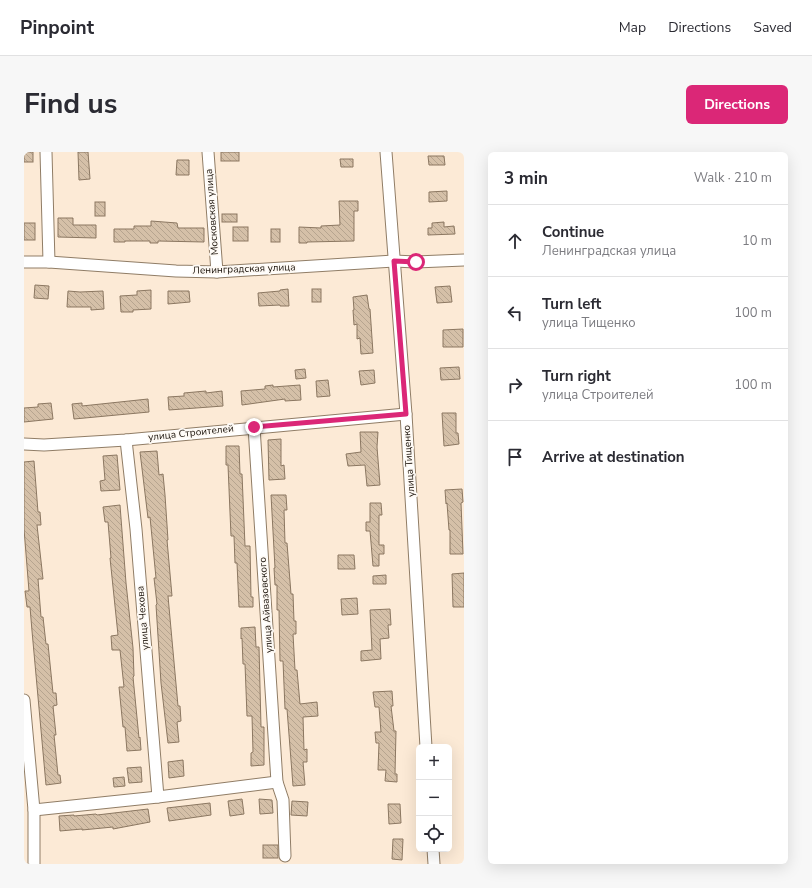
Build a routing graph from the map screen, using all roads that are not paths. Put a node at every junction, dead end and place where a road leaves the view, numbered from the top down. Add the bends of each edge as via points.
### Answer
1 (46, 152) edge
2 (208, 152) edge
3 (386, 152) edge
4 (464, 260) edge
5 (394, 261) junction
6 (24, 262) edge
7 (49, 262) junction
8 (217, 272) junction
9 (406, 414) junction
10 (254, 427) junction
11 (126, 440) junction
12 (24, 444) edge
13 (24, 700) edge
14 (426, 744) edge
15 (278, 782) junction
16 (158, 797) junction
17 (34, 810) junction
18 (433, 852) edge
19 (285, 856) dead end
20 (34, 864) edge
21 (434, 864) edge

1 - 7 street
2 - 8 street, Московская улица
3 - 5 street, улица Тищенко
4 - 5 street, Ленинградская улица
5 - 8 street, Ленинградская улица
5 - 9 street, улица Тищенко
6 - 7 street, Ленинградская улица
7 - 8 street, Ленинградская улица
9 - 10 street, улица Строителей
9 - 14 street, улица Тищенко
10 - 11 street, улица Строителей
10 - 15 street, улица Айвазовского
11 - 12 street, улица Строителей
11 - 16 street, улица Чехова via 136,529
13 - 17 street
15 - 16 street
15 - 19 street, улица Айвазовского via 283,800
16 - 17 street
17 - 20 street
18 - 21 street

